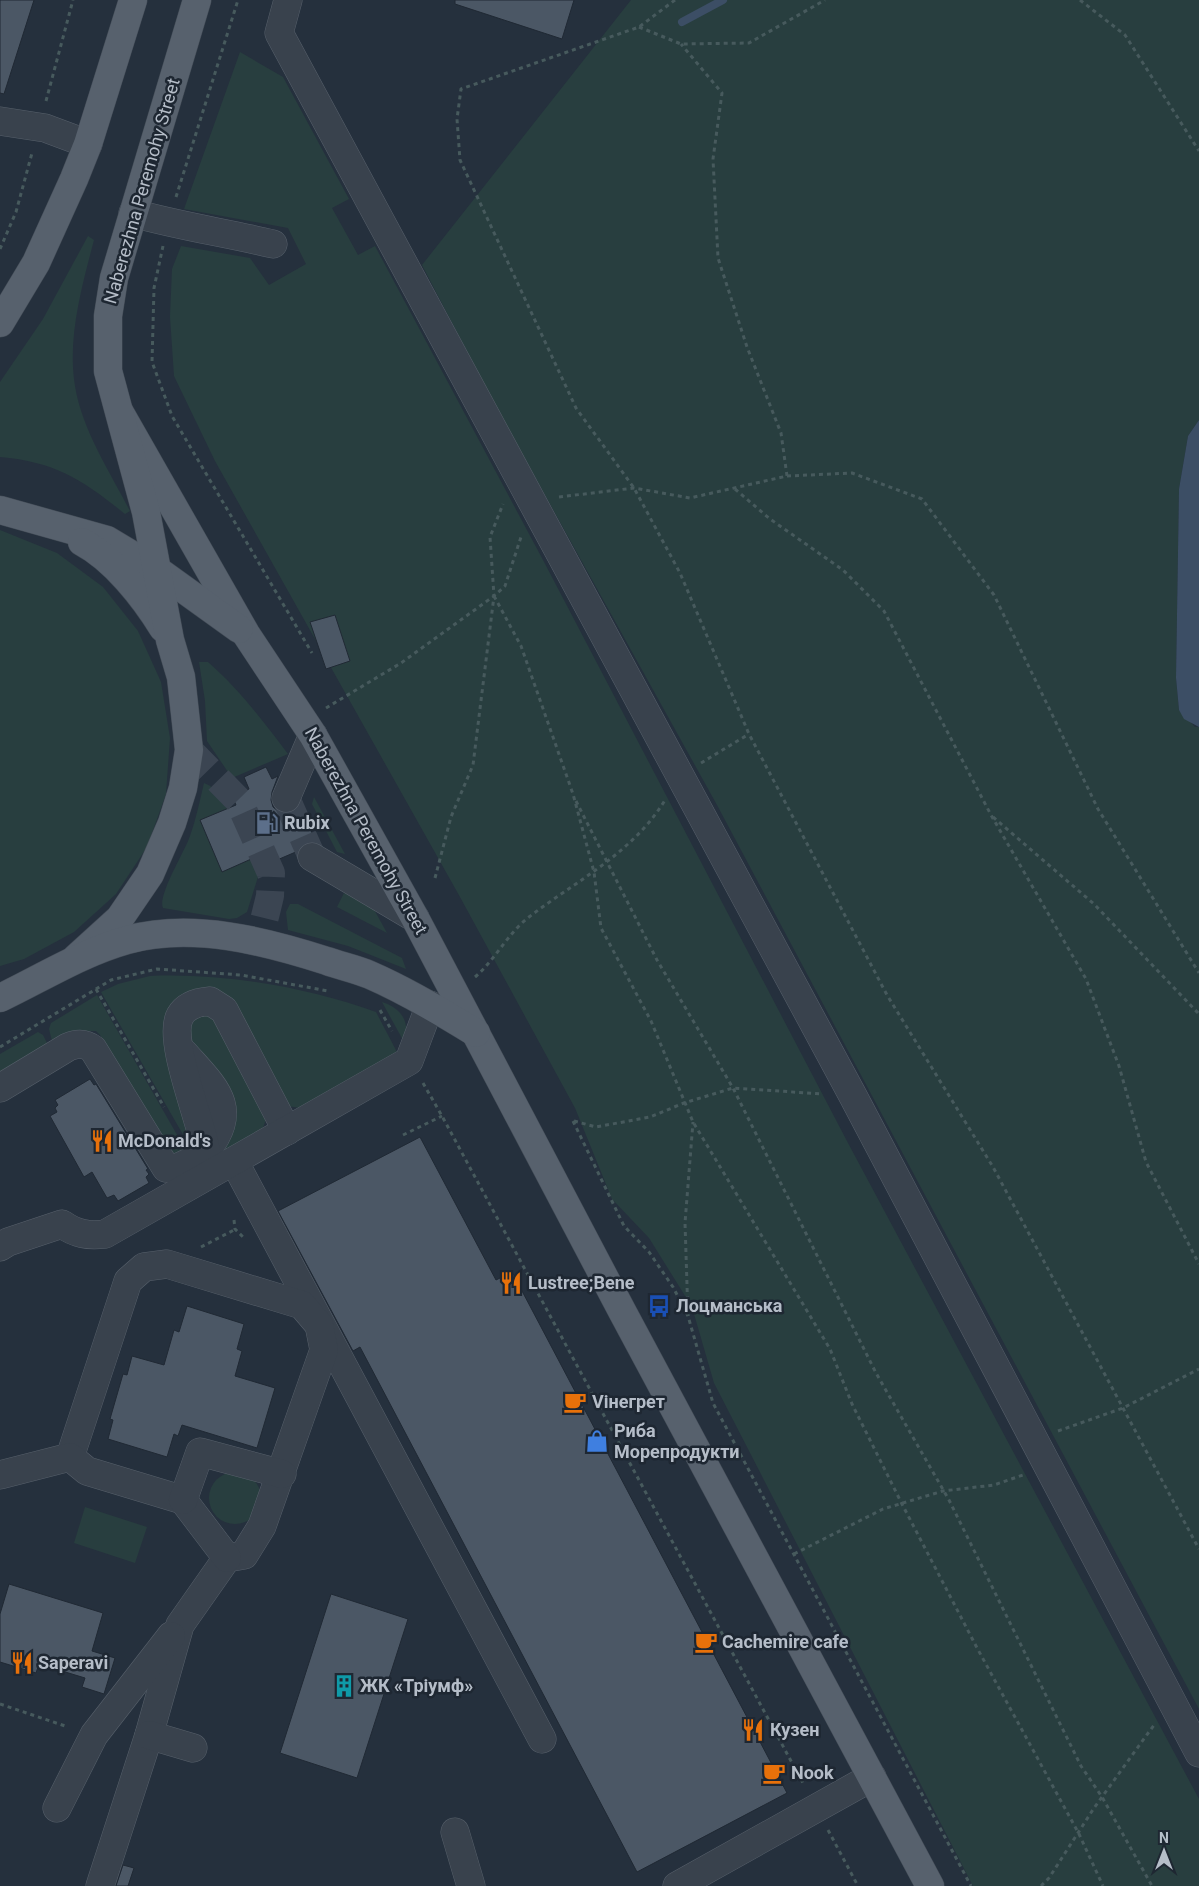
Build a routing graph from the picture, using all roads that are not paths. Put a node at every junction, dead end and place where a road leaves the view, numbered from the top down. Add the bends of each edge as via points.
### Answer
1 (133, 0) edge
2 (197, 0) edge
3 (288, 0) edge
4 (0, 120) edge
5 (88, 144) junction
6 (133, 213) junction
7 (273, 244) dead end
8 (0, 323) edge
9 (120, 412) junction
10 (0, 510) edge
11 (40, 521) junction
12 (157, 570) junction
13 (246, 634) junction
14 (170, 640) junction
15 (308, 727) junction
16 (286, 798) tunnel mouth
17 (312, 857) tunnel mouth
18 (415, 918) junction
19 (76, 958) junction
20 (0, 998) edge
21 (430, 1005) junction
22 (478, 1034) junction
23 (0, 1088) edge
24 (287, 1131) junction
25 (234, 1161) junction
26 (3, 1240) edge
27 (70, 1457) junction
28 (0, 1474) edge
29 (282, 1474) junction
30 (183, 1500) junction
31 (227, 1558) junction
32 (180, 1625) junction
33 (149, 1734) junction
34 (542, 1739) dead end
35 (193, 1748) dead end
36 (1199, 1753) edge
37 (872, 1777) junction
38 (57, 1808) dead end
39 (455, 1832) dead end
40 (100, 1886) edge
41 (471, 1886) edge
42 (677, 1886) edge
43 (930, 1886) edge

1 - 5 main road
2 - 6 main road, Naberezhna Peremohy Street
3 - 36 street via 279,33 853,1096
4 - 5 street via 45,128
5 - 8 main road via 36,263
6 - 7 street
6 - 9 main road, Naberezhna Peremohy Street via 114,278 108,316 108,370
9 - 12 main road, Naberezhna Peremohy Street via 146,512
9 - 13 main road, Naberezhna Peremohy Street
10 - 11 main road, Naberezhna Peremohy Street
11 - 12 main road, Naberezhna Peremohy Street via 107,540
11 - 14 main road, Naberezhna Peremohy Street via 94,549 146,600
12 - 13 main road, Naberezhna Peremohy Street
12 - 14 main road, Naberezhna Peremohy Street
13 - 15 main road, Naberezhna Peremohy Street
14 - 19 main road, Naberezhna Peremohy Street via 182,678 189,750 183,788 150,874 120,918
15 - 16 street
15 - 18 main road, Naberezhna Peremohy Street
17 - 18 street
18 - 22 main road, Naberezhna Peremohy Street
19 - 20 main road, Naberezhna Peremohy Street
19 - 21 main road, Naberezhna Peremohy Street via 128,940 172,934 259,941 369,974
21 - 22 main road, Naberezhna Peremohy Street
21 - 24 street via 409,1061
22 - 37 main road, Naberezhna Peremohy Street via 622,1311
23 - 24 street via 74,1044 88,1046 93,1049 166,1168 180,1167 206,1151 178,1046 177,1025 185,1010 193,1004 210,1001 224,1010
24 - 25 street
25 - 26 street via 105,1234 74,1233 62,1224
25 - 34 street
27 - 28 street
27 - 29 street via 128,1281 144,1267 167,1264 302,1305 319,1324 324,1350
27 - 30 street via 87,1471
29 - 30 street via 200,1452
29 - 31 street via 262,1526 244,1554
30 - 31 street
31 - 32 street
32 - 33 street
32 - 38 street via 94,1735
33 - 35 street
33 - 40 street
37 - 42 street
37 - 43 main road, Naberezhna Peremohy Street
39 - 41 street

